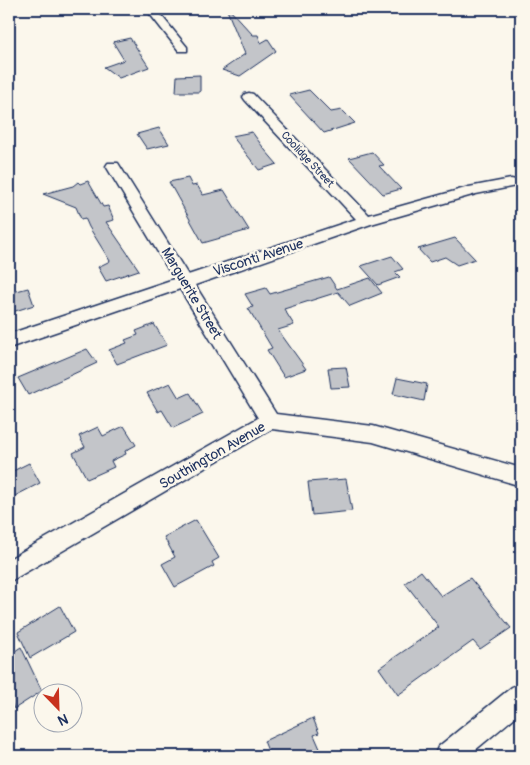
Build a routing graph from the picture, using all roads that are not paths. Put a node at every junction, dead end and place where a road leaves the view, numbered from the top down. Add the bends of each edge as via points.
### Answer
1 (150, 9) edge
2 (183, 49) dead end
3 (249, 97) dead end
4 (113, 166) dead end
5 (511, 184) dead end
6 (366, 221) junction
7 (185, 281) junction
8 (9, 340) edge
9 (270, 422) junction
10 (521, 477) edge
11 (9, 571) edge
12 (521, 696) edge
13 (447, 756) edge

1 - 2 street
3 - 6 street, Coolidge Street
4 - 7 street, Marguerite Street
5 - 6 street, Visconti Avenue via 474,190
6 - 7 street, Visconti Avenue
7 - 8 street, Visconti Avenue
7 - 9 street, Marguerite Street
9 - 10 street, Southington Avenue via 373,434
9 - 11 street, Southington Avenue
12 - 13 street

